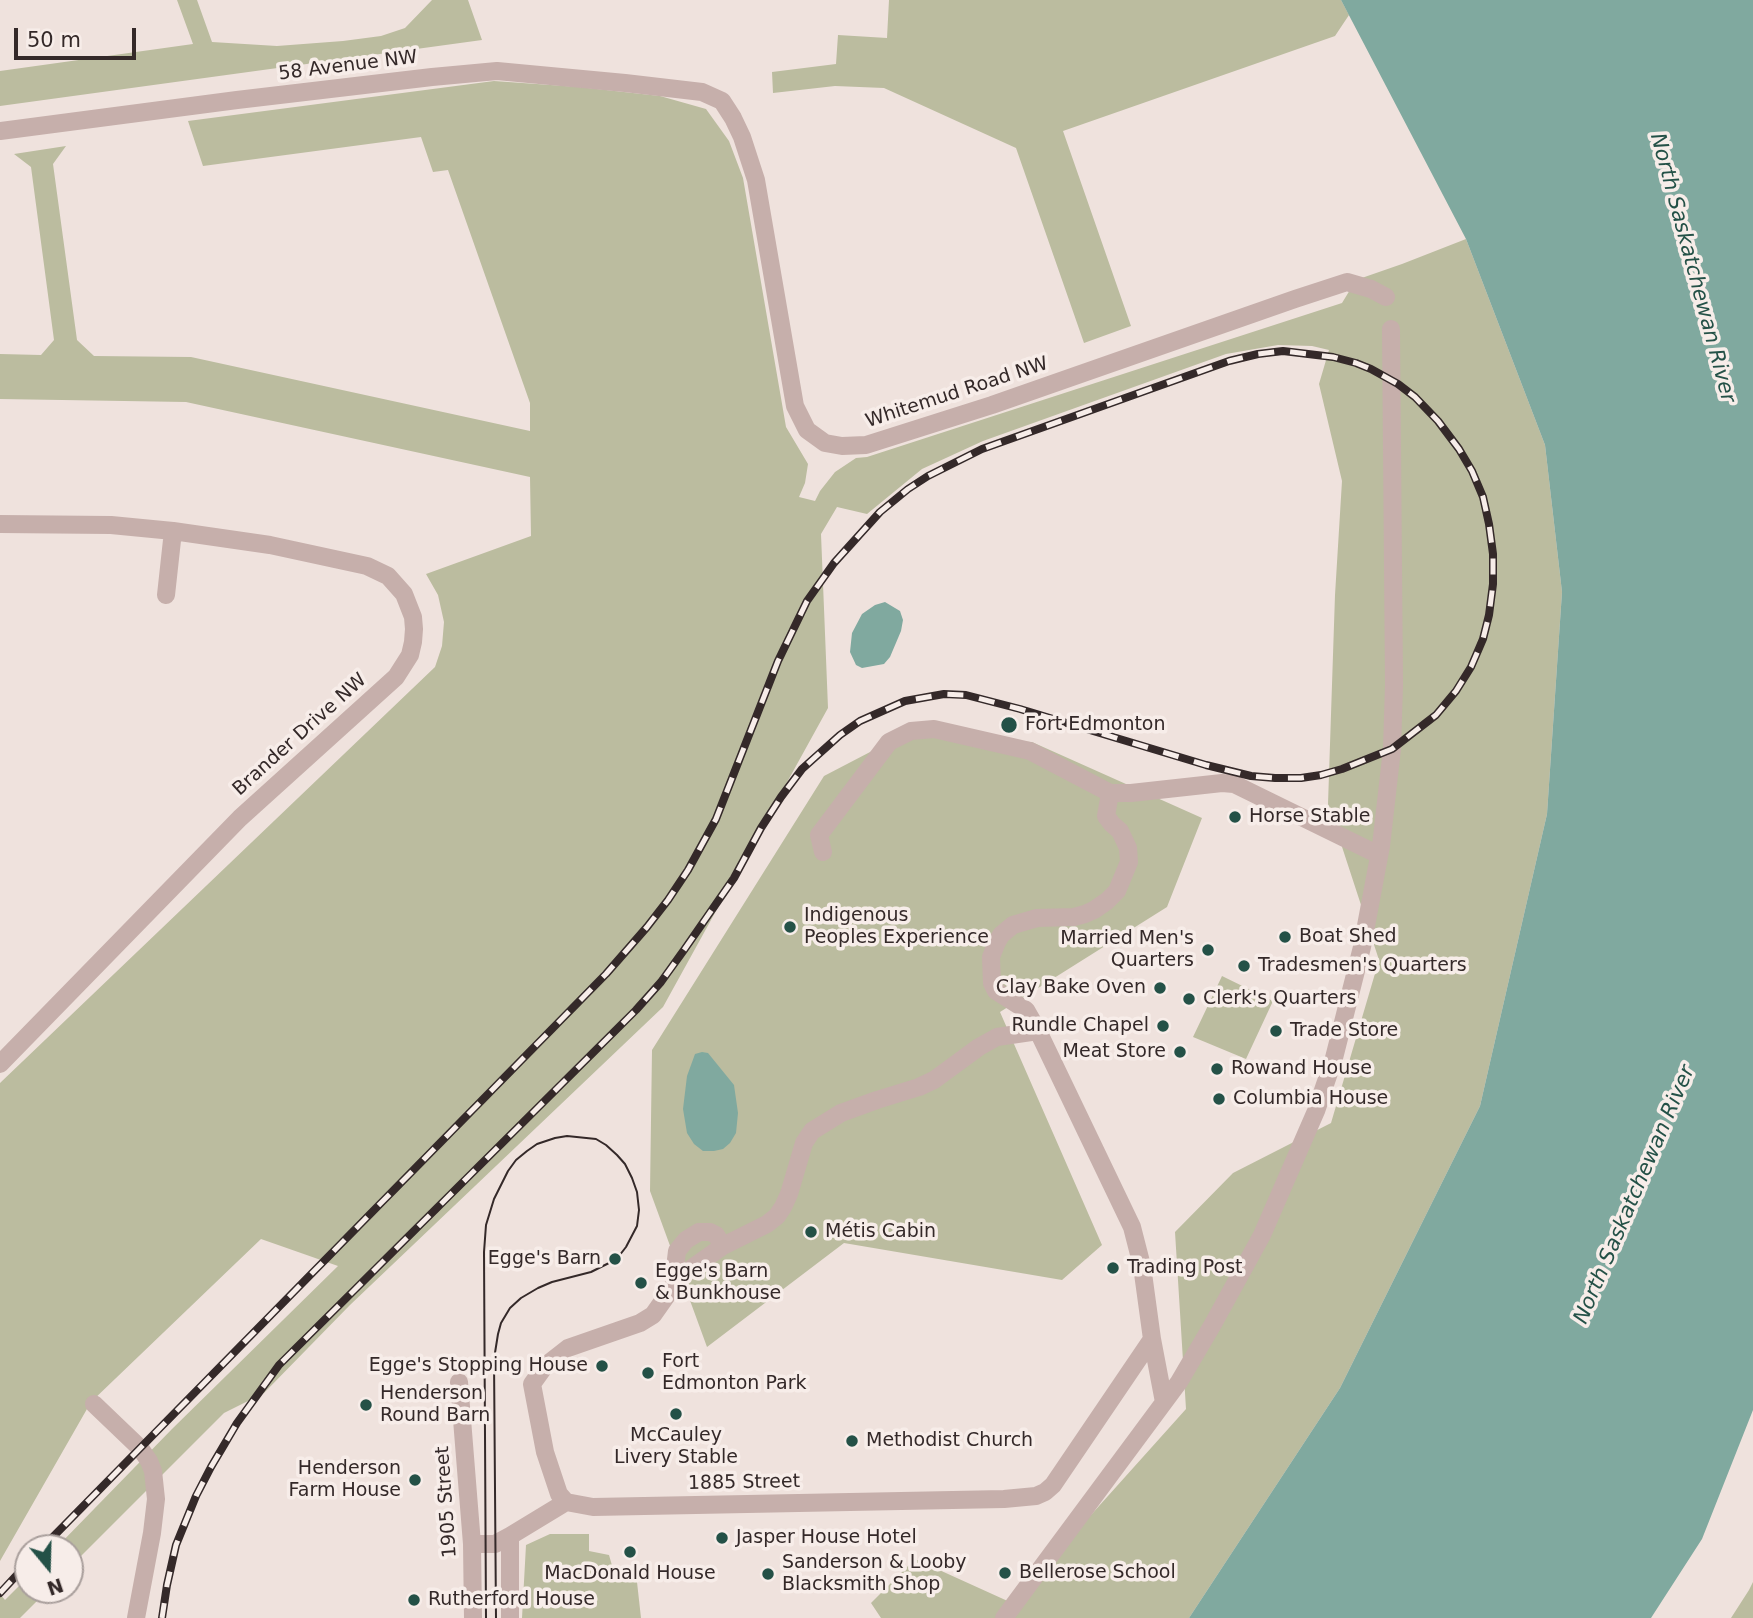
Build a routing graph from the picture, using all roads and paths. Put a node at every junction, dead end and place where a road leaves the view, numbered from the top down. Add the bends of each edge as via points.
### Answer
1 (702, 92) joint
2 (0, 131) edge
3 (1386, 297) dead end
4 (1391, 329) dead end
5 (0, 524) edge
6 (173, 531) junction
7 (166, 595) dead end
8 (1110, 793) junction
9 (822, 852) dead end
10 (1379, 855) junction
11 (1038, 1031) junction
12 (0, 1064) edge
13 (723, 1246) junction
14 (677, 1281) junction
15 (1152, 1339) junction
16 (459, 1382) dead end
17 (1164, 1402) junction
18 (94, 1404) dead end
19 (566, 1502) junction
20 (510, 1536) junction
21 (472, 1544) junction
22 (136, 1618) edge
23 (473, 1618) edge
24 (510, 1618) edge
25 (1004, 1618) edge

1 - 2 street, 58 Avenue NW via 497,71
1 - 3 street, Whitemud Road NW via 722,101 742,137 756,180 795,407 807,430 825,443 866,445 1348,282
4 - 10 street via 1394,685 1392,749
5 - 6 street, Brander Drive NW
6 - 7 street
6 - 12 street, Brander Drive NW via 270,545 378,570 397,584 409,604 414,629 410,655 396,677 240,818
8 - 9 street via 1030,751 934,729 911,731 889,742 819,835
8 - 10 street via 1234,784
8 - 11 street via 1106,816 1120,831 1129,862 1117,891 1085,914 1013,925 1001,935 991,957 996,991 1026,1010
10 - 17 street via 1342,1029 1316,1111 1262,1235
11 - 13 street via 997,1037 933,1080 841,1113 812,1131 783,1207 767,1224
11 - 15 street via 1132,1227
13 - 14 street
13 - 14 street via 710,1232 686,1240 677,1251
14 - 19 street via 653,1315 568,1348 531,1384 545,1452
15 - 17 street
15 - 19 street, 1885 Street via 1053,1485 1036,1496 593,1507
16 - 21 street, 1905 Street
17 - 25 street
18 - 22 street via 140,1448 153,1471 154,1517
19 - 20 street
20 - 21 street via 495,1544
20 - 24 street
21 - 23 street, 1905 Street

